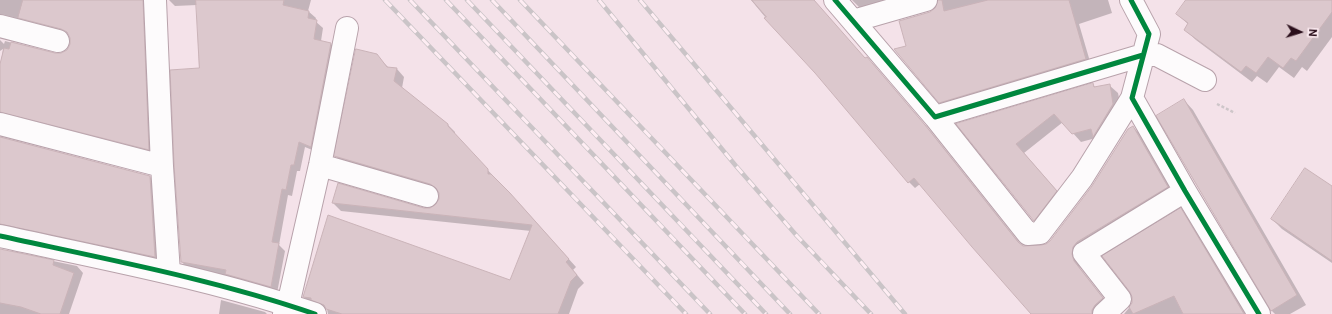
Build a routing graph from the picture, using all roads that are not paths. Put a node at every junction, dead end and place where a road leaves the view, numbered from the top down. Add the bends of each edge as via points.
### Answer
1 (155, 0) edge
2 (836, 0) edge
3 (926, 0) edge
4 (1131, 0) edge
5 (853, 21) junction
6 (0, 26) edge
7 (347, 28) dead end
8 (58, 41) dead end
9 (1143, 55) junction
10 (1205, 80) dead end
11 (1132, 98) junction
12 (935, 117) junction
13 (0, 124) edge
14 (320, 165) junction
15 (162, 166) junction
16 (1185, 191) junction
17 (427, 196) dead end
18 (0, 236) edge
19 (169, 273) junction
20 (286, 309) edge
21 (315, 314) edge
22 (1104, 314) edge
23 (1259, 314) edge

1 - 15 street
2 - 5 street
3 - 5 street
4 - 9 street via 1148,34
5 - 12 street
6 - 8 street
7 - 14 street
9 - 10 street via 1157,55
9 - 11 street
9 - 12 street
11 - 12 street via 1082,178 1040,233 1028,234
11 - 16 street
13 - 15 street
14 - 17 street
14 - 20 street
15 - 19 street
16 - 22 street via 1084,253 1120,299
16 - 23 street
18 - 19 street
19 - 20 street
20 - 21 street

